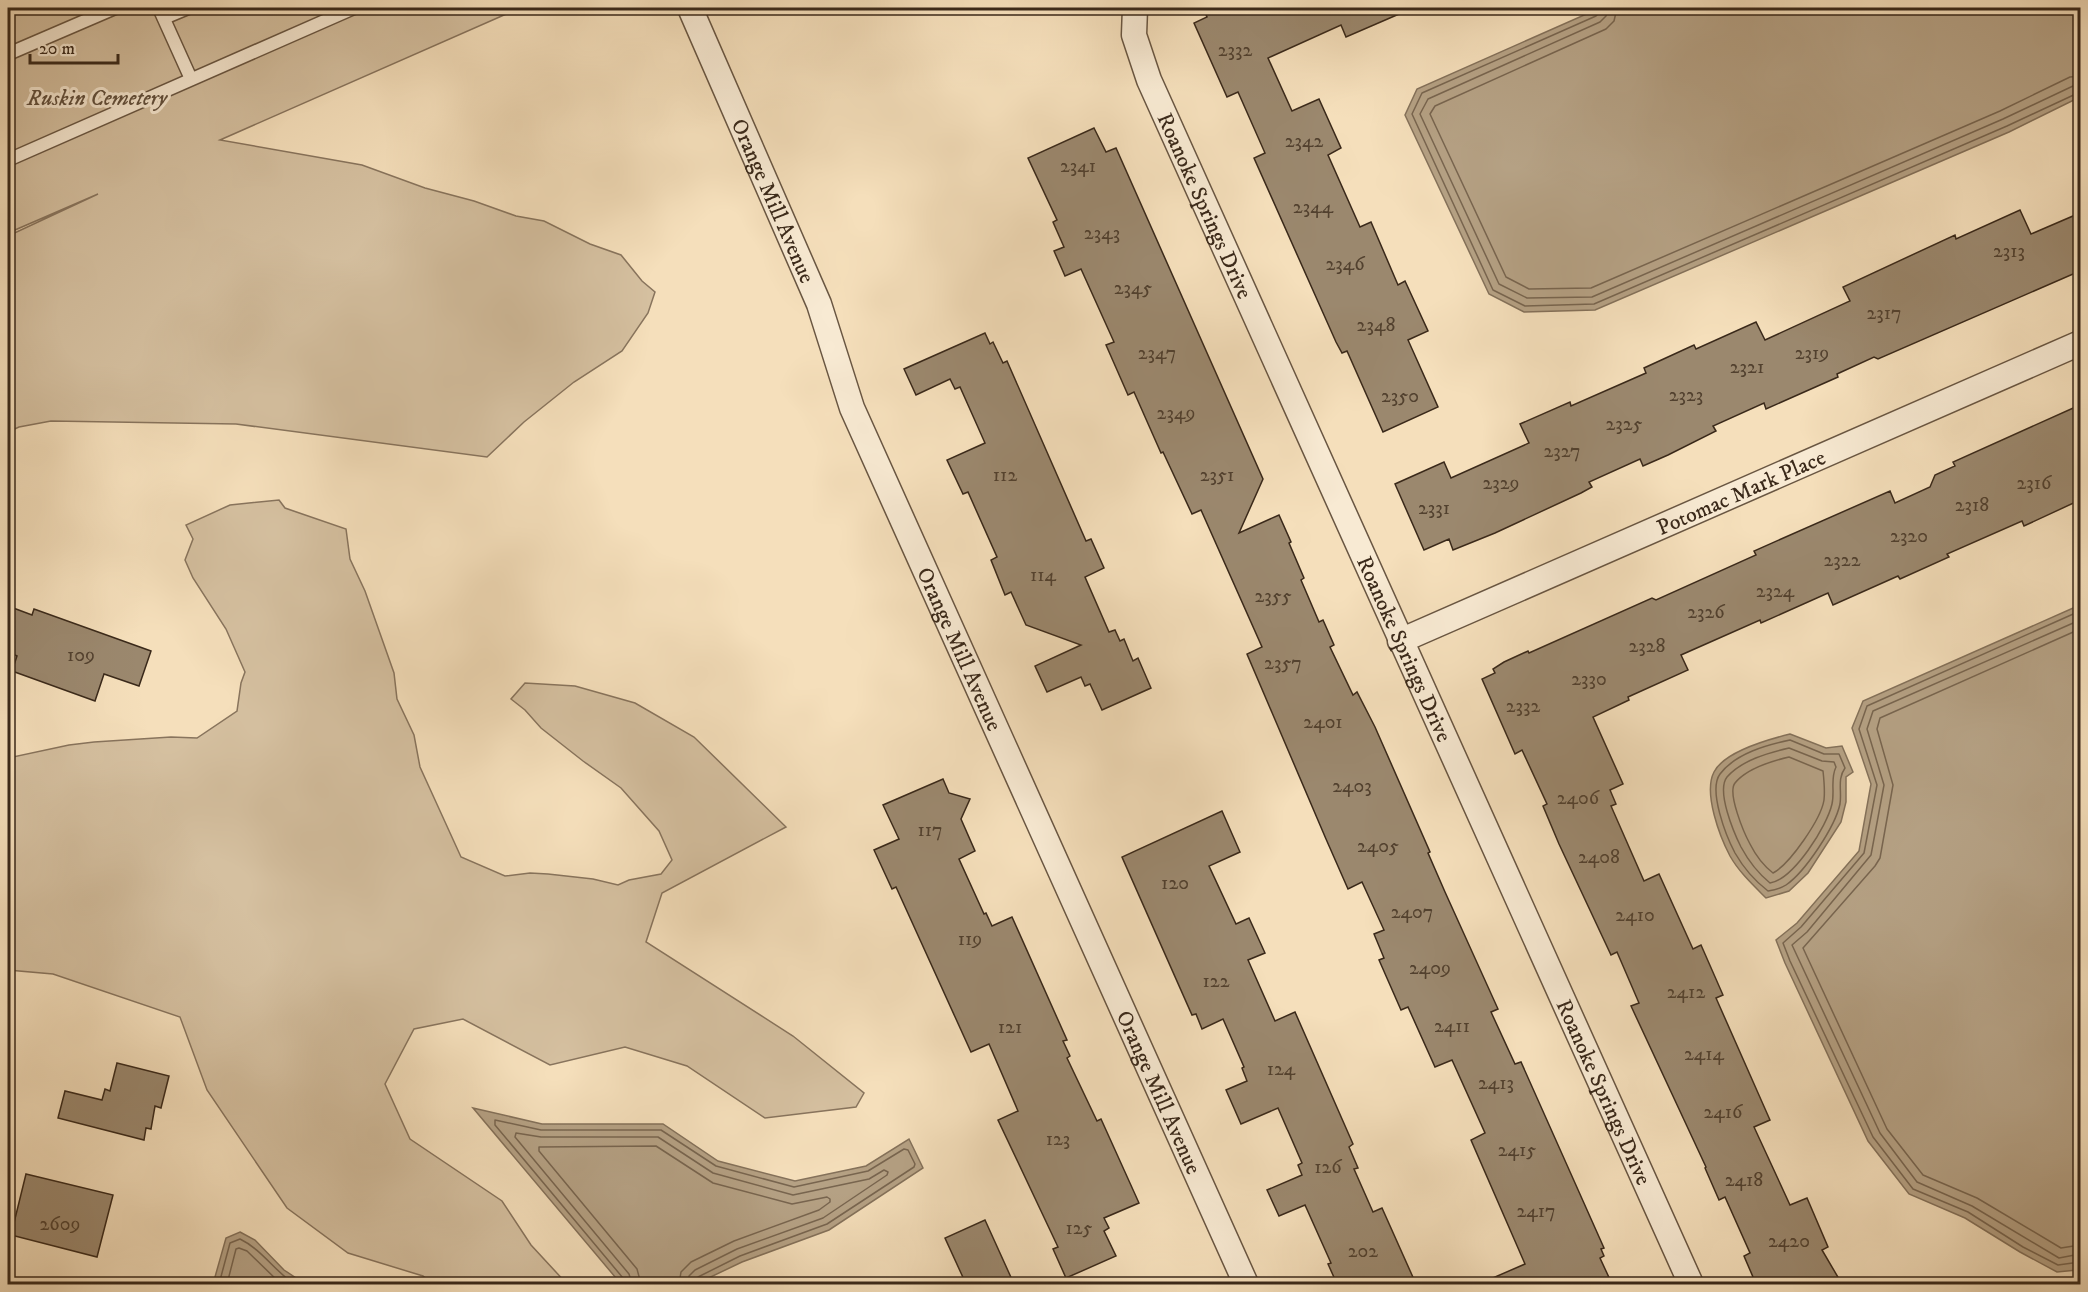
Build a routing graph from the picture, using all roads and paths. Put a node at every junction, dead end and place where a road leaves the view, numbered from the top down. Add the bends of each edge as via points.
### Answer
1 (116, 8) edge
2 (188, 8) edge
3 (354, 8) edge
4 (690, 8) edge
5 (1135, 8) edge
6 (162, 13) edge
7 (8, 54) edge
8 (191, 79) junction
9 (8, 160) edge
10 (2080, 344) edge
11 (1400, 641) junction
12 (1246, 1284) edge
13 (1691, 1284) edge

1 - 7 lane
2 - 6 lane
3 - 8 lane
4 - 12 street, Orange Mill Avenue via 819,304 852,408
5 - 11 street, Roanoke Springs Drive via 1134,35 1149,80
6 - 8 lane
8 - 9 lane
10 - 11 street, Potomac Mark Place
11 - 13 street, Roanoke Springs Drive

